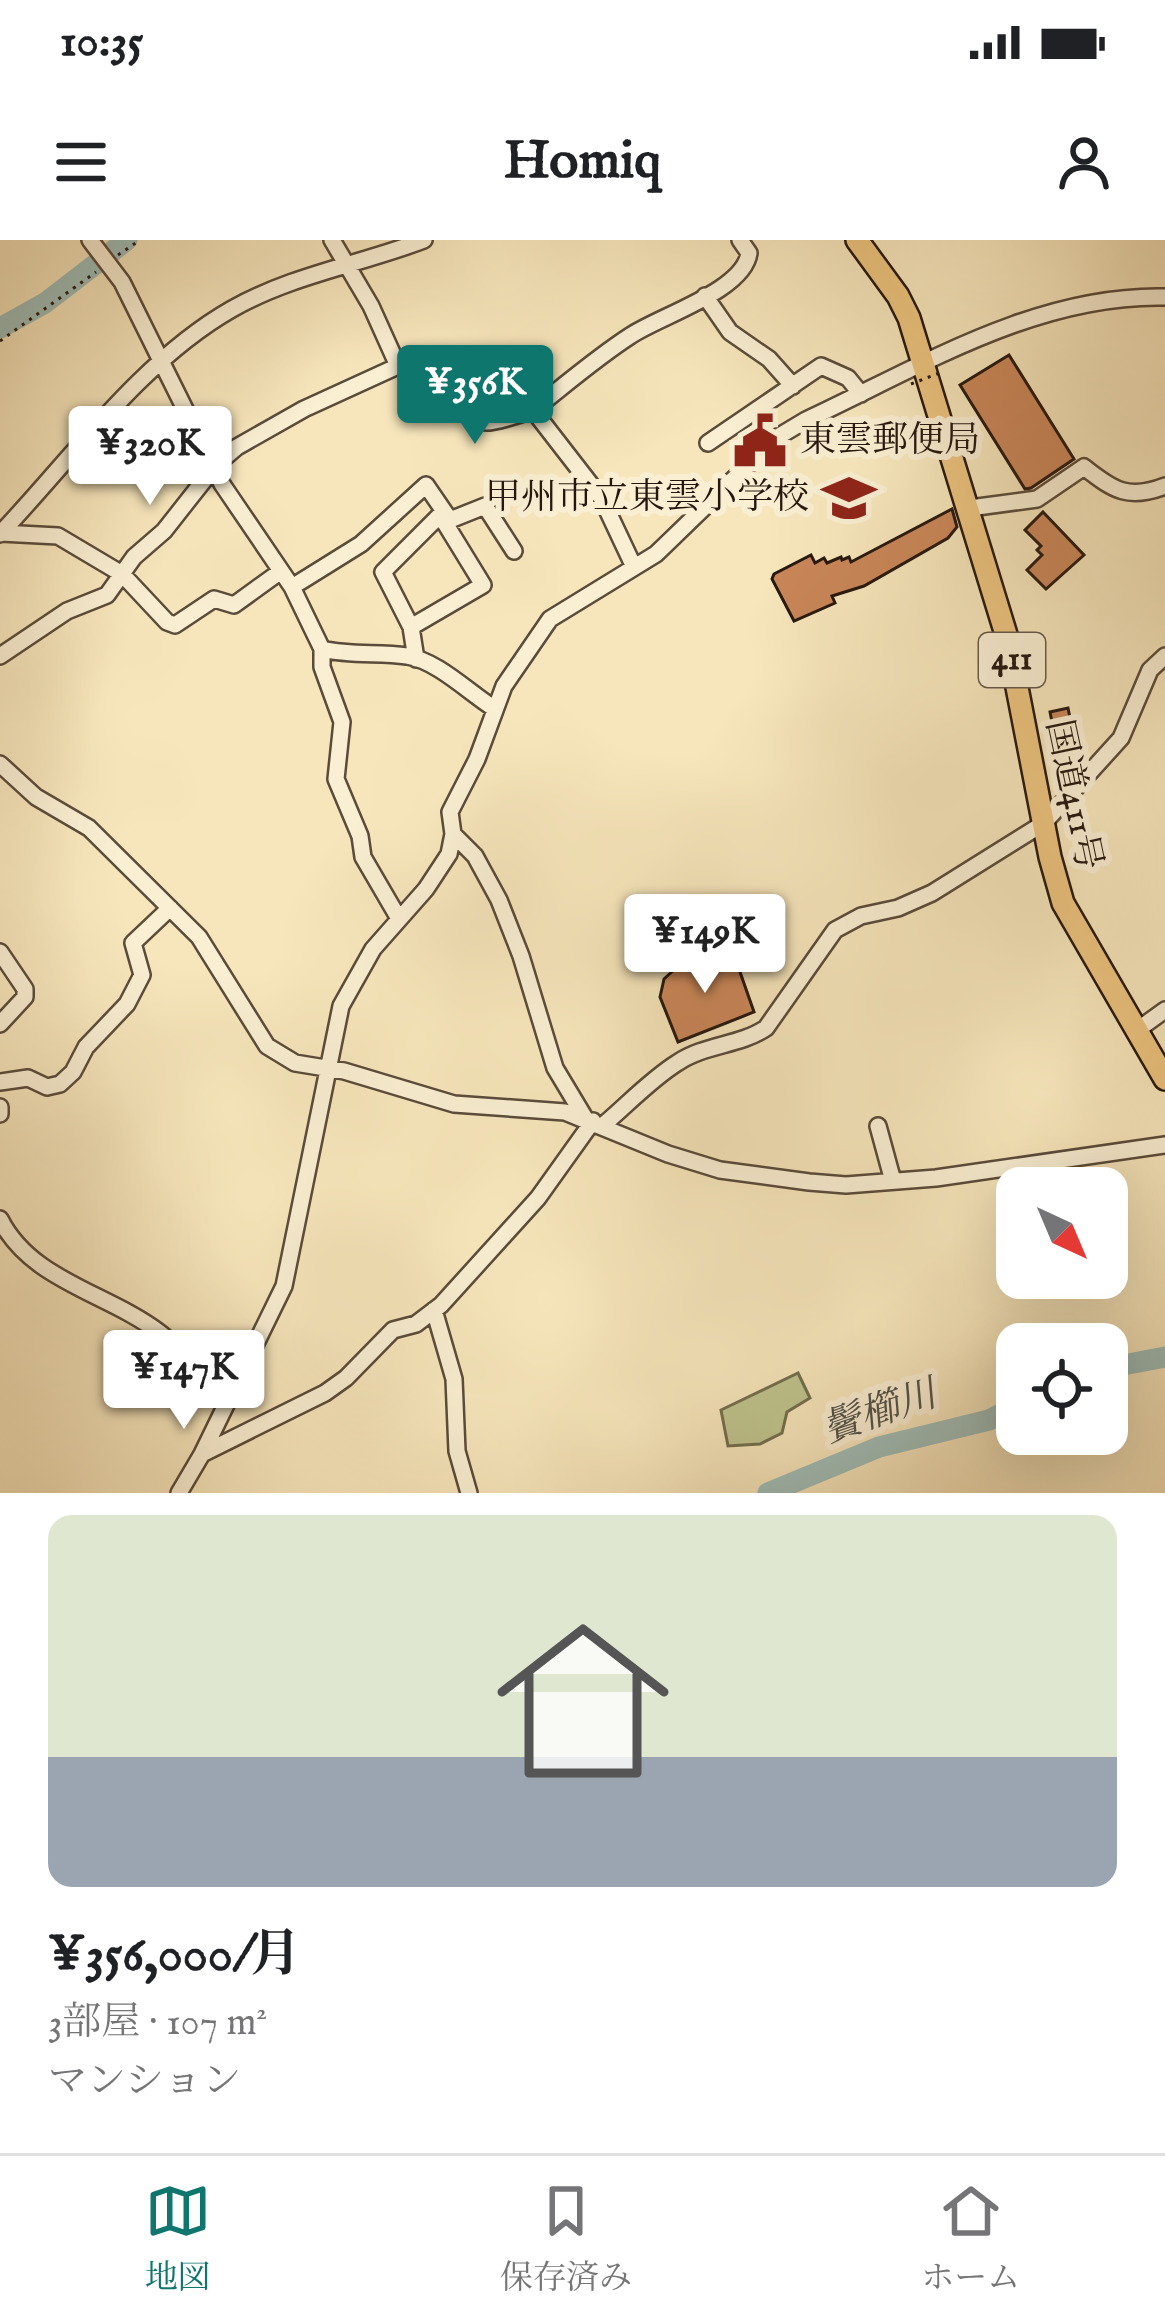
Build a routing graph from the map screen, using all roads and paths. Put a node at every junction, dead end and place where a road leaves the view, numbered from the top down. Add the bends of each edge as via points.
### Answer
1 (90, 240) edge
2 (140, 240) edge
3 (332, 240) edge
4 (424, 240) edge
5 (740, 240) edge
6 (857, 240) edge
7 (107, 262) junction
8 (346, 265) junction
9 (705, 296) junction
10 (1165, 297) edge
11 (0, 341) edge
12 (163, 360) junction
13 (936, 364) junction
14 (398, 366) junction
15 (911, 384) dead end
16 (793, 386) junction
17 (861, 394) junction
18 (533, 410) junction
19 (707, 443) dead end
20 (215, 465) junction
21 (1165, 486) edge
22 (970, 508) junction
23 (1, 534) edge
24 (514, 550) dead end
25 (634, 567) junction
26 (281, 571) junction
27 (122, 574) junction
28 (292, 587) junction
29 (410, 627) junction
30 (322, 649) junction
31 (0, 656) edge
32 (1165, 656) edge
33 (416, 659) junction
34 (495, 709) junction
35 (0, 764) edge
36 (1044, 823) junction
37 (453, 834) junction
38 (170, 908) junction
39 (398, 917) junction
40 (0, 952) edge
41 (1165, 1010) edge
42 (0, 1024) edge
43 (1136, 1031) junction
44 (328, 1069) junction
45 (1165, 1079) edge
46 (0, 1082) edge
47 (594, 1122) junction
48 (878, 1126) dead end
49 (1165, 1145) edge
50 (893, 1181) junction
51 (0, 1219) edge
52 (434, 1310) junction
53 (230, 1397) junction
54 (202, 1454) junction
55 (179, 1493) edge
56 (469, 1493) edge

1 - 7 street
2 - 7 path
3 - 8 street
4 - 8 street
5 - 9 street via 749,253 744,269
6 - 13 highway, 国道411号 / 411
7 - 11 path
7 - 12 street
8 - 12 street via 231,310
8 - 14 street
9 - 16 street via 730,332
9 - 18 street via 633,334
10 - 13 street via 1042,312
12 - 20 street
12 - 23 street
13 - 13 path via 947,381
13 - 15 path, bridge
13 - 17 street
13 - 22 highway, 国道411号 / 411
14 - 18 street via 446,381 478,422
14 - 20 street via 304,409
16 - 17 street via 821,366
16 - 19 street
17 - 25 street via 776,438 674,539
18 - 25 street via 602,500
20 - 26 street
20 - 27 street
21 - 22 street via 1140,496 1084,467 1037,499
22 - 36 highway, 国道411号 / 411 via 1008,641
23 - 27 street via 58,536
24 - 28 street via 485,506 450,520 426,484 362,544
25 - 34 street via 550,620
26 - 27 street via 234,605 214,599 175,625
26 - 28 street
27 - 31 street via 107,595
28 - 30 street
29 - 29 street via 383,572 440,515 483,585
29 - 33 street
30 - 33 street
30 - 39 street via 342,722 336,779 363,857
32 - 36 street via 1150,670 1121,738
33 - 34 street
34 - 37 street via 450,812
35 - 38 street via 89,829
36 - 43 highway, 国道411号 / 411 via 1063,903
36 - 47 street via 932,893 835,930 766,1028 676,1063
37 - 39 street via 426,889
37 - 47 street via 499,900 555,1068
38 - 44 street via 199,937 267,1046 295,1063
38 - 46 street via 133,943 142,975 73,1072 46,1087 28,1078
39 - 44 street via 341,1006
40 - 42 street via 25,989
41 - 43 street
43 - 45 highway, 国道411号 / 411
44 - 47 street via 454,1104 566,1112
44 - 53 street via 284,1286
47 - 50 street via 720,1169 846,1185
47 - 52 street via 538,1198
48 - 50 street
49 - 50 street
51 - 53 street via 9,1238 49,1273 158,1332
52 - 54 street via 394,1330 325,1393
52 - 56 street via 454,1379 457,1451
53 - 54 street
54 - 55 street

